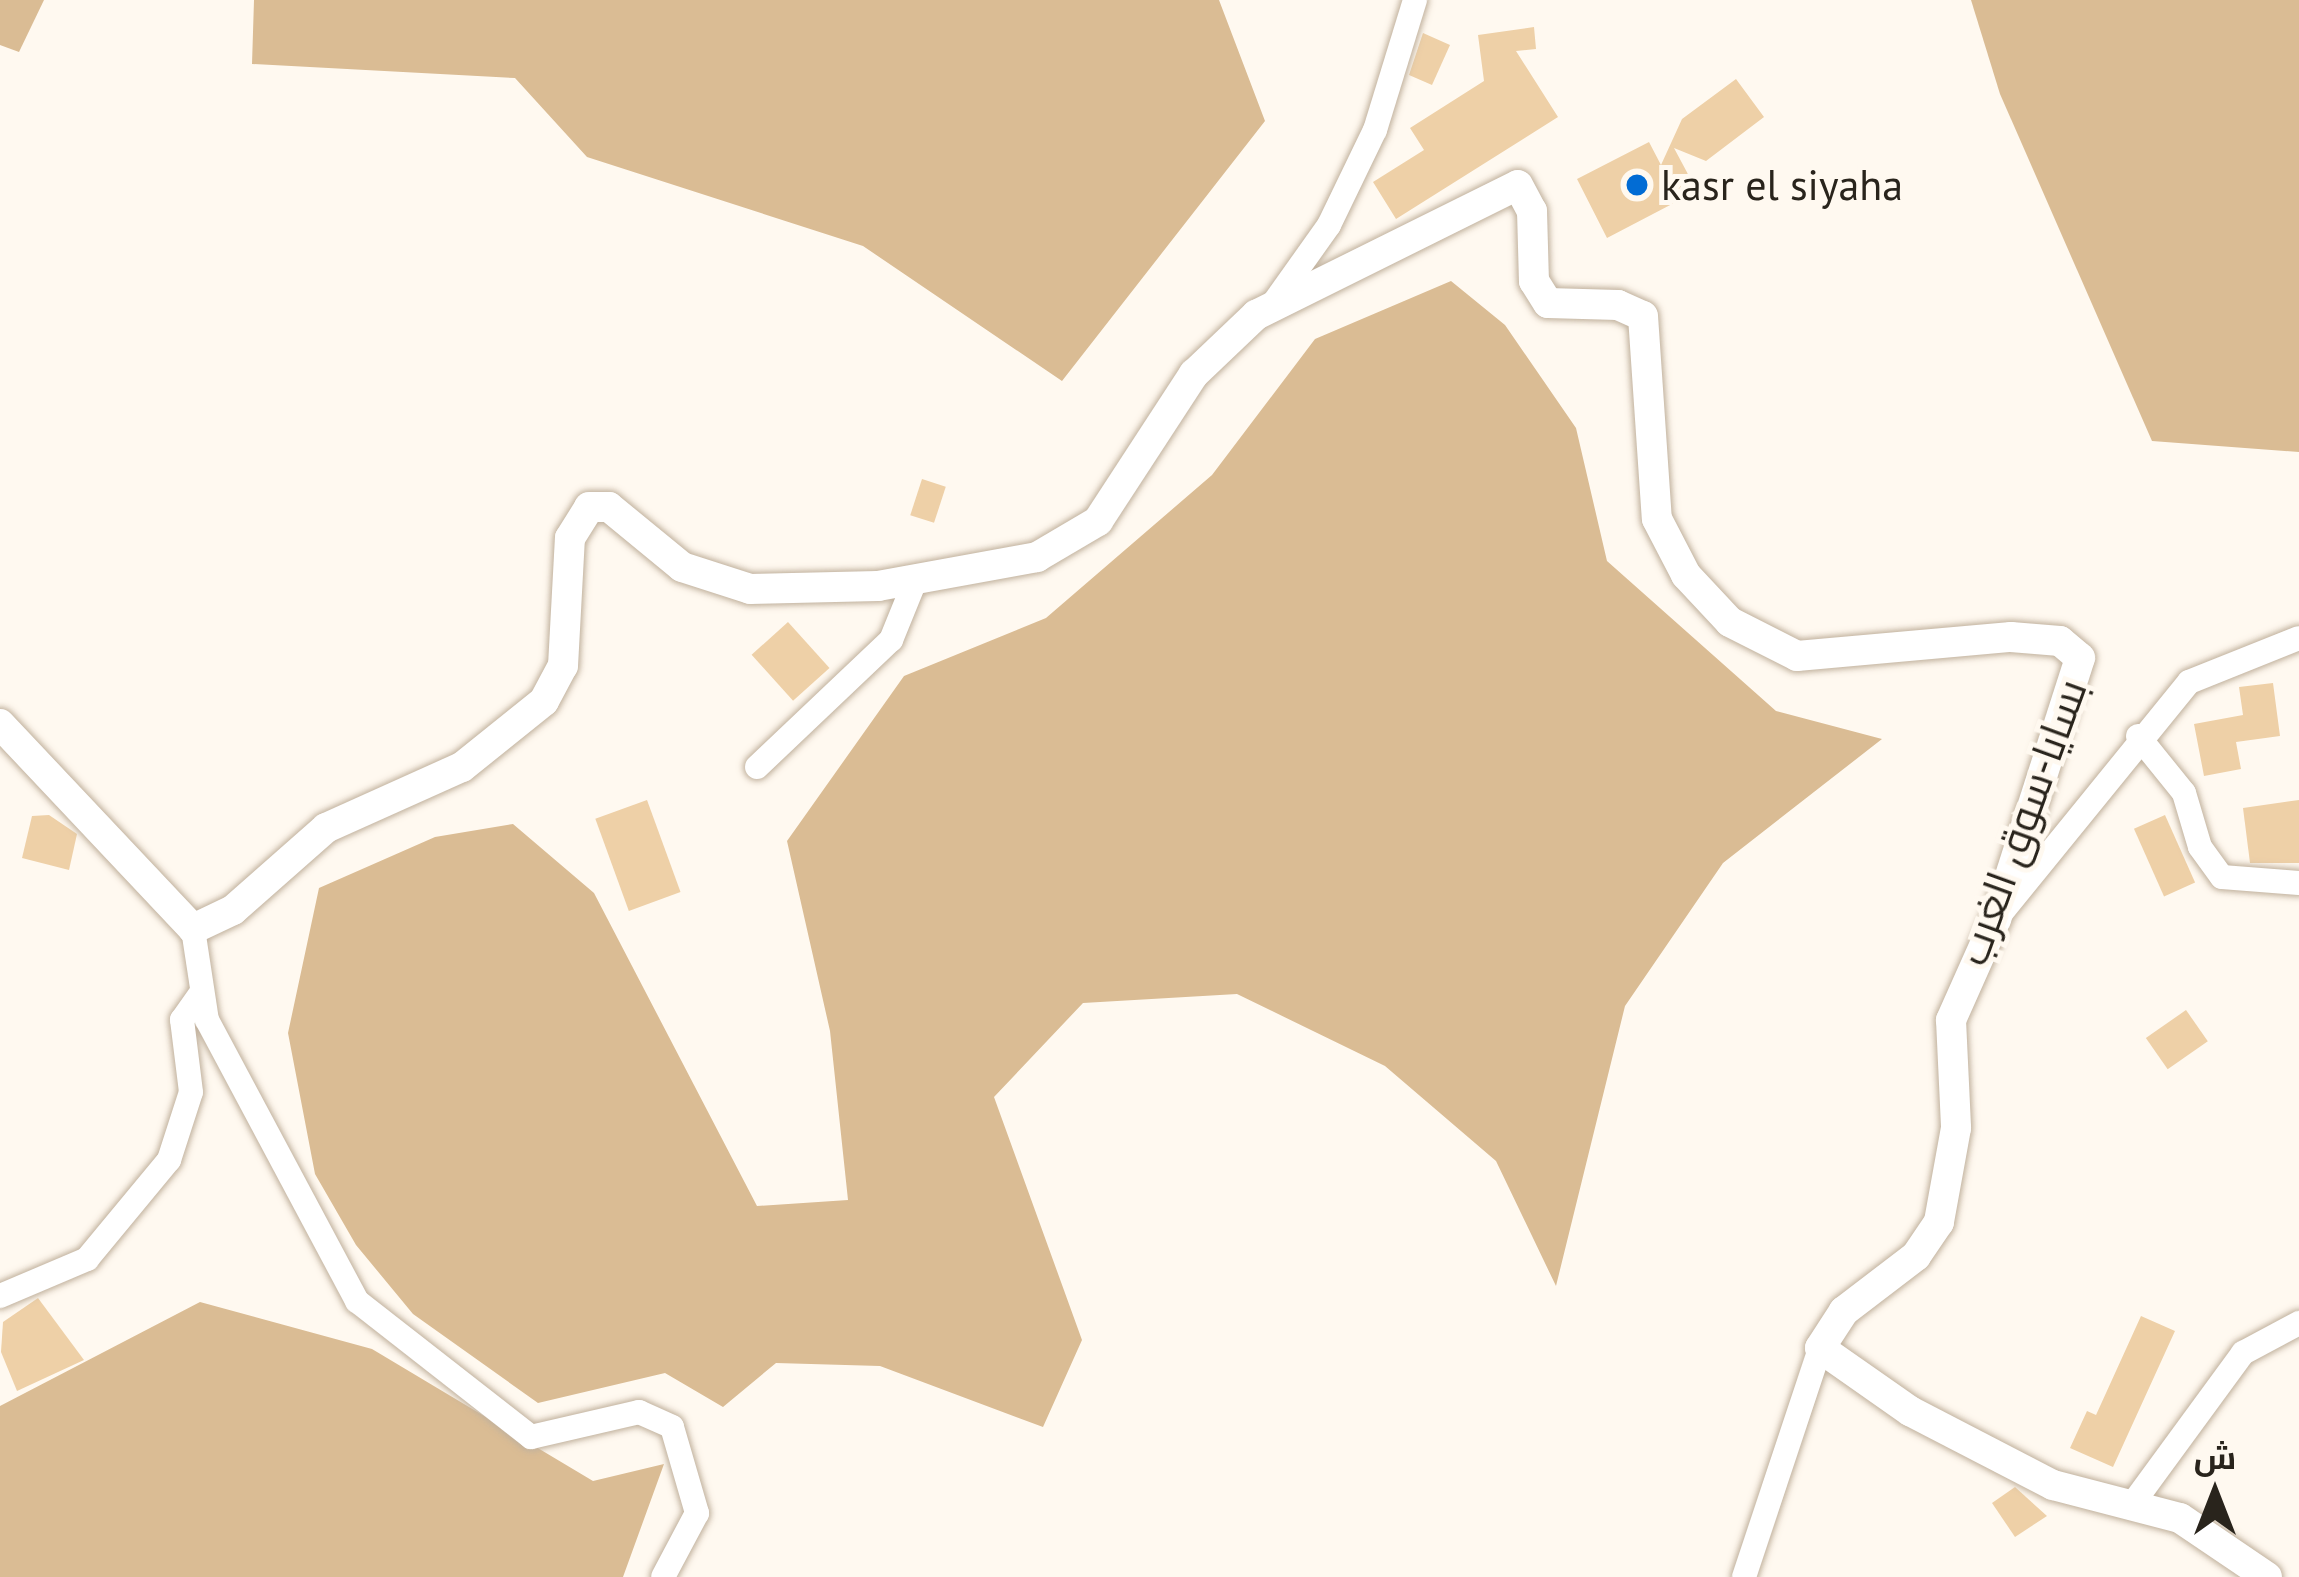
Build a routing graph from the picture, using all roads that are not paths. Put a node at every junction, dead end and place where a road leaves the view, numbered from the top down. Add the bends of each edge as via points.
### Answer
1 (1415, 0) edge
2 (1275, 301) junction
3 (915, 581) junction
4 (2299, 638) edge
5 (0, 724) edge
6 (2138, 736) junction
7 (757, 767) dead end
8 (2299, 883) edge
9 (1996, 919) junction
10 (193, 929) junction
11 (200, 994) junction
12 (0, 1296) edge
13 (2299, 1323) edge
14 (1820, 1348) junction
15 (2131, 1505) junction
16 (663, 1577) edge
17 (1744, 1577) edge
18 (2267, 1577) edge

1 - 2 street via 1375,130 1329,225
2 - 3 street, بسايا-سوق الغرب via 1195,374 1137,471 1082,535 1025,561
2 - 9 street, بسايا-سوق الغرب via 1518,185 1532,211 1534,281 1548,303 1632,307 1643,316 1657,519 1686,575 1730,622 1774,648 1823,658 2011,638 2074,647 2074,694
3 - 7 street via 891,640
3 - 10 street, بسايا-سوق الغرب via 782,590 723,583 682,567 608,507 589,507 570,538 563,666 544,701 462,766 326,828 233,910
4 - 6 street via 2189,682
5 - 10 street
6 - 8 street via 2184,793 2200,847 2222,877
6 - 9 street via 2086,818
9 - 14 street, بسايا-سوق الغرب via 1948,1033 1956,1128 1939,1222 1916,1256 1844,1311
10 - 11 street
11 - 12 street via 182,1020 191,1092 169,1160 87,1259
11 - 16 street via 302,1212 357,1301 531,1437 639,1412 672,1427 697,1514
13 - 15 street via 2243,1353
14 - 15 street via 1910,1412 2053,1486
14 - 17 street
15 - 18 street via 2180,1518

